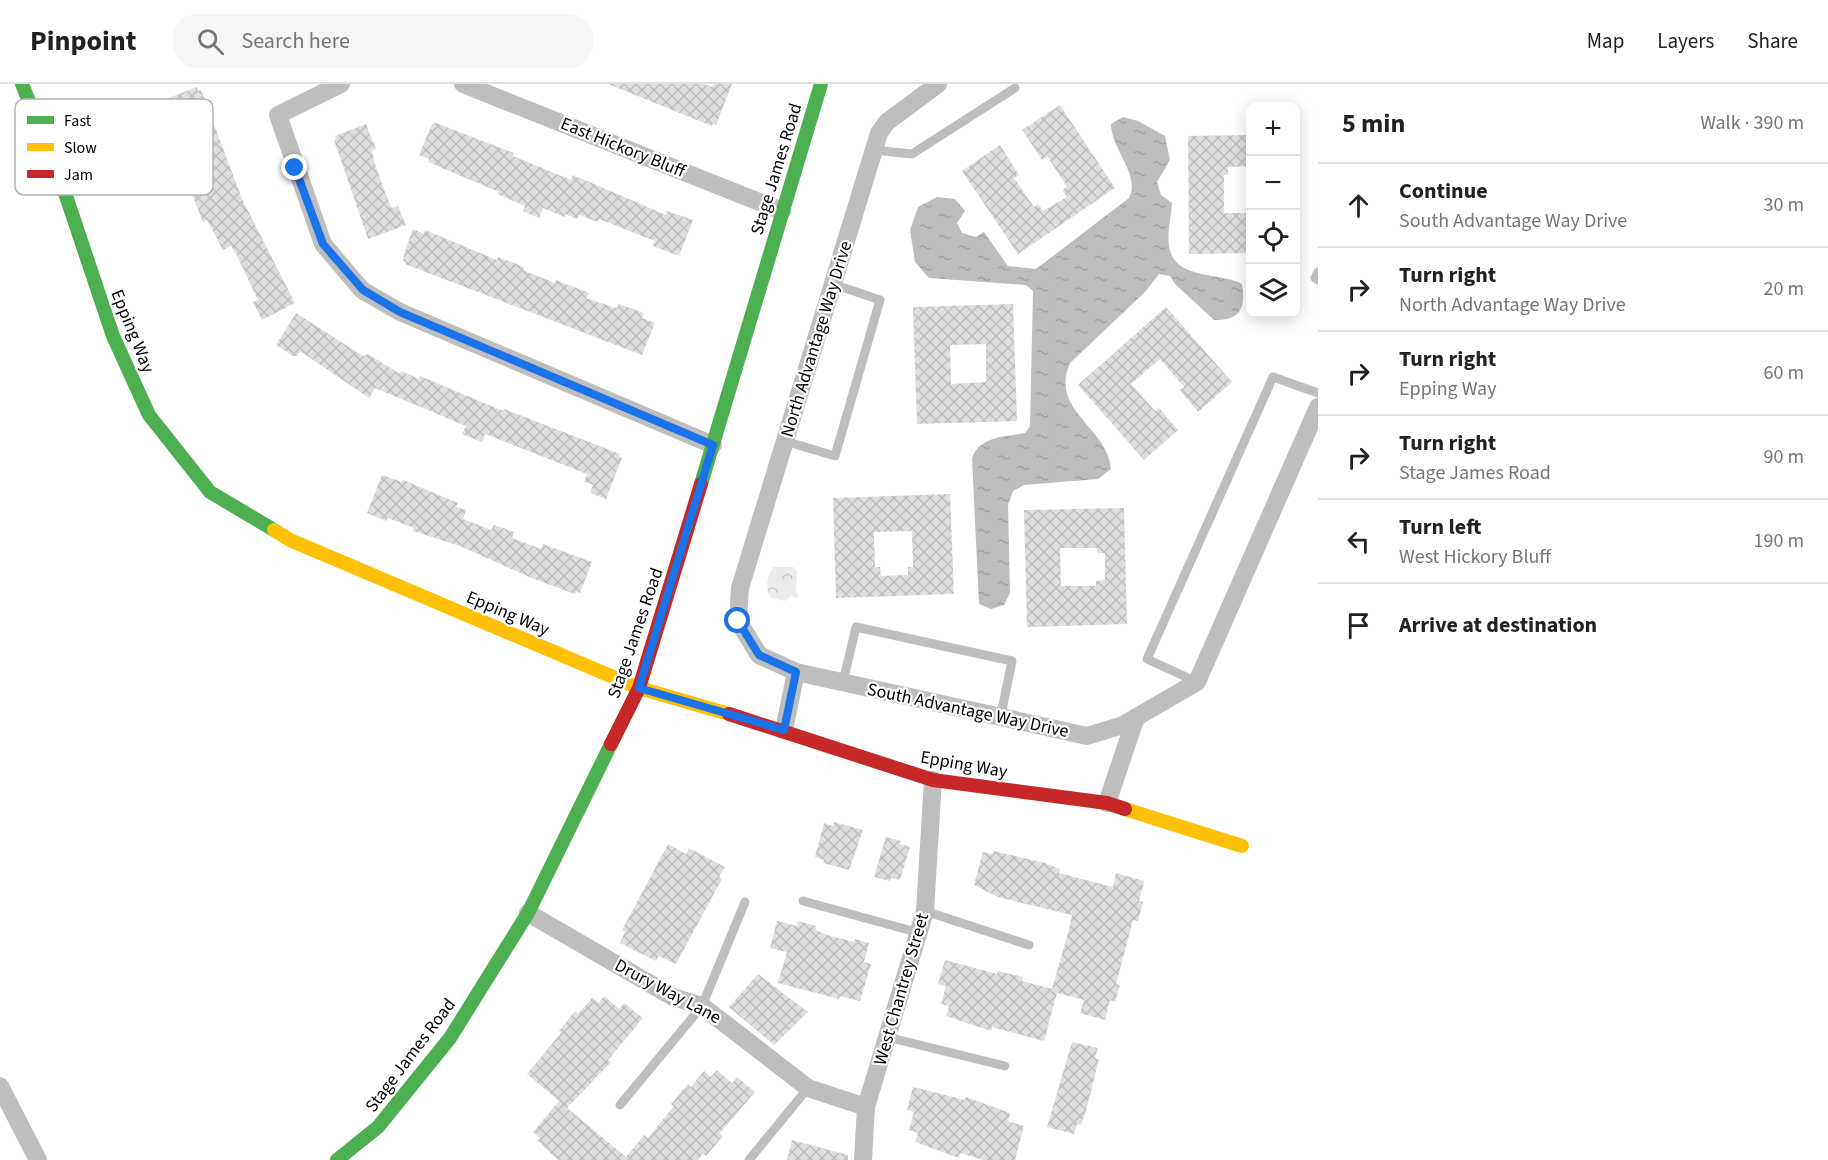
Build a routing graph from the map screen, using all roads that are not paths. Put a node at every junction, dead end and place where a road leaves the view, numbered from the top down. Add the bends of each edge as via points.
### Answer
1 (22, 84) edge
2 (341, 84) edge
3 (463, 84) edge
4 (821, 84) edge
5 (938, 84) edge
6 (1015, 88) dead end
7 (28, 99) edge
8 (874, 150) junction
9 (66, 195) edge
10 (782, 211) junction
11 (1318, 272) edge
12 (1318, 280) edge
13 (833, 284) junction
14 (1318, 393) edge
15 (1318, 407) edge
16 (785, 441) junction
17 (713, 445) junction
18 (738, 621) joint
19 (796, 672) junction
20 (843, 682) junction
21 (1197, 682) junction
22 (639, 688) junction
23 (1001, 715) junction
24 (1136, 717) junction
25 (784, 730) junction
26 (933, 780) junction
27 (1107, 803) junction
28 (1242, 846) dead end
29 (803, 901) dead end
30 (745, 902) dead end
31 (925, 911) junction
32 (528, 913) junction
33 (916, 932) junction
34 (1029, 945) dead end
35 (702, 1006) junction
36 (887, 1037) junction
37 (1005, 1066) dead end
38 (0, 1086) edge
39 (808, 1088) junction
40 (620, 1105) dead end
41 (866, 1107) junction
42 (38, 1160) edge
43 (337, 1160) edge
44 (749, 1160) edge
45 (863, 1160) edge

1 - 7 street, Epping Way
2 - 17 street via 278,115 323,244 363,290 400,312
3 - 10 street, East Hickory Bluff
4 - 10 street, Stage James Road
5 - 8 street, North Advantage Way Drive via 886,122
6 - 8 lane via 912,154
8 - 13 street, North Advantage Way Drive
9 - 22 street, Epping Way via 117,346 149,415 210,492 290,540
10 - 17 street, Stage James Road
11 - 12 lane
13 - 16 street, North Advantage Way Drive
13 - 16 lane via 880,300 835,456
14 - 21 lane via 1274,376 1147,659
15 - 21 street
16 - 18 street, North Advantage Way Drive via 740,588
17 - 22 street, Stage James Road
18 - 19 street, South Advantage Way Drive via 759,655
19 - 20 street, South Advantage Way Drive
19 - 25 street
20 - 23 street, South Advantage Way Drive
20 - 23 lane via 856,627 1012,661
21 - 24 street, South Advantage Way Drive
22 - 25 street, Epping Way
22 - 32 street, Stage James Road
23 - 24 street, South Advantage Way Drive via 1087,736
24 - 27 street
25 - 26 street, Epping Way
26 - 27 street, Epping Way
26 - 31 street, West Chantrey Street
27 - 28 street, Epping Way
29 - 33 lane
30 - 35 lane
31 - 33 street, West Chantrey Street
31 - 34 lane
32 - 35 street, Drury Way Lane via 673,997
32 - 43 street, Stage James Road via 450,1038 378,1127
33 - 36 street, West Chantrey Street
35 - 39 street, Drury Way Lane
35 - 40 lane
36 - 37 lane
36 - 41 street, West Chantrey Street
38 - 42 street
39 - 41 street, Drury Way Lane
39 - 44 lane
41 - 45 street, West Chantrey Street

